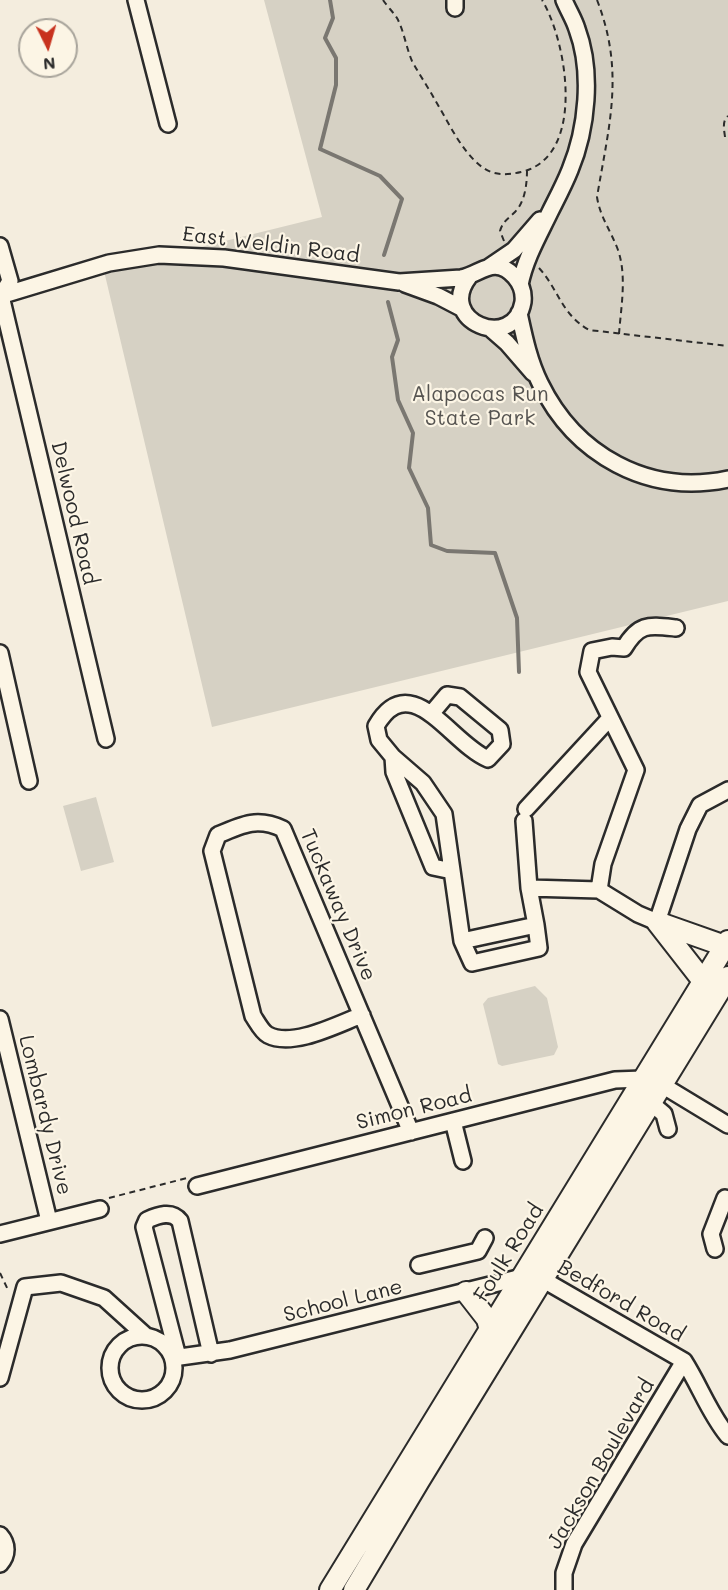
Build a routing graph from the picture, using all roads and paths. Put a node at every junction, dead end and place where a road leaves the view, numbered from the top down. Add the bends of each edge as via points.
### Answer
1 (136, 0) edge
2 (383, 0) edge
3 (542, 0) edge
4 (564, 0) edge
5 (597, 0) edge
6 (728, 116) edge
7 (168, 124) dead end
8 (725, 137) dead end
9 (527, 171) junction
10 (552, 207) junction
11 (0, 246) edge
12 (514, 250) junction
13 (528, 259) junction
14 (489, 267) junction
15 (469, 277) junction
16 (399, 282) junction
17 (520, 285) junction
18 (0, 295) edge
19 (463, 309) junction
20 (519, 313) junction
21 (491, 328) junction
22 (619, 334) junction
23 (728, 346) edge
24 (539, 380) junction
25 (728, 479) edge
26 (676, 628) dead end
27 (0, 653) edge
28 (431, 714) junction
29 (610, 718) junction
30 (106, 739) dead end
31 (393, 757) junction
32 (29, 781) dead end
33 (728, 790) edge
34 (452, 871) junction
35 (529, 888) junction
36 (599, 890) junction
37 (657, 922) junction
38 (536, 925) junction
39 (462, 941) junction
40 (726, 944) edge
41 (728, 978) edge
42 (703, 981) junction
43 (362, 1015) junction
44 (0, 1019) edge
45 (652, 1082) junction
46 (651, 1103) junction
47 (453, 1121) junction
48 (728, 1125) edge
49 (668, 1129) dead end
50 (411, 1131) junction
51 (463, 1161) dead end
52 (193, 1181) joint
53 (725, 1198) dead end
54 (100, 1209) joint
55 (49, 1221) junction
56 (0, 1234) edge
57 (485, 1238) dead end
58 (715, 1249) dead end
59 (418, 1265) dead end
60 (0, 1273) edge
61 (522, 1277) junction
62 (542, 1279) junction
63 (466, 1292) junction
64 (22, 1295) junction
65 (490, 1330) junction
66 (146, 1336) junction
67 (212, 1354) junction
68 (175, 1358) junction
69 (684, 1361) junction
70 (0, 1378) edge
71 (728, 1436) edge
72 (0, 1535) edge
73 (0, 1564) edge
74 (330, 1590) edge
75 (354, 1590) edge
76 (564, 1590) edge

1 - 7 street
2 - 9 path via 397,19 412,60 472,157 483,168 500,174
3 - 9 path via 562,48 566,95 559,139 546,160
4 - 10 street via 582,48 585,97 576,153
5 - 22 path via 610,39 613,105 597,197 622,264
6 - 8 path
9 - 12 path via 521,203 502,223 500,231
10 - 12 street
10 - 13 street
11 - 18 street via 10,281
12 - 14 street
13 - 17 street
13 - 22 path via 548,278 558,299 579,324 589,330
14 - 15 street
14 - 17 street via 508,271
15 - 16 street, East Weldin Road
15 - 19 street via 462,291
16 - 18 street, East Weldin Road via 175,255 116,262
16 - 19 street, East Weldin Road
17 - 20 street via 523,297
18 - 30 street, Delwood Road
19 - 21 street via 475,324
20 - 21 street via 510,323
20 - 24 street
21 - 24 street
22 - 23 path
24 - 25 street via 574,434 615,464 663,480 687,483
26 - 29 street via 651,626 633,632 624,648 592,651 588,672
27 - 32 street
28 - 28 street via 478,755 488,759 502,744 500,730 460,697 447,695
28 - 31 street via 411,703 395,705 383,713 376,726 379,740
29 - 35 street via 525,815
29 - 36 street via 636,770 603,864
31 - 34 street via 423,783 444,814
31 - 34 street via 394,772 433,867
33 - 37 street via 700,805
34 - 39 street
35 - 36 street
35 - 38 street
36 - 37 street
37 - 40 main road
37 - 42 main road
38 - 39 street
38 - 39 street via 539,948 472,963
40 - 42 main road, Foulk Road
41 - 45 main road, Foulk Road
42 - 45 main road, Foulk Road
43 - 43 street, Tuckaway Drive via 283,829 268,822 241,825 218,835 212,851 253,1017 266,1034 284,1039 303,1037
43 - 50 street, Tuckaway Drive
44 - 55 street, Lombardy Drive
45 - 46 main road, Foulk Road
45 - 47 street, Simon Road via 615,1080
45 - 48 street
45 - 61 main road, Foulk Road
46 - 49 street via 664,1114
46 - 62 main road, Foulk Road
47 - 50 street, Simon Road
47 - 51 street
50 - 52 street, Simon Road
52 - 54 path via 100,1201
53 - 58 street via 711,1234
54 - 55 street
55 - 56 street
57 - 59 street via 478,1251
60 - 64 path via 9,1292
61 - 62 street, Bedford Road
61 - 63 street, School Lane
61 - 65 main road, Foulk Road
62 - 69 street, Bedford Road
62 - 75 main road, Foulk Road
63 - 65 main road via 487,1319
63 - 67 street, School Lane
64 - 66 street via 25,1287 61,1283 104,1298
64 - 70 street
65 - 74 main road, Foulk Road
66 - 68 street
66 - 68 street via 131,1338 113,1353 109,1374 119,1392 140,1401 156,1398 172,1382
67 - 68 street, School Lane
67 - 68 street via 183,1231 178,1217 169,1214 147,1220 144,1227
69 - 71 street, Bedford Road via 715,1420
69 - 76 street, Jackson Boulevard via 574,1544 564,1573
72 - 73 street via 6,1550

